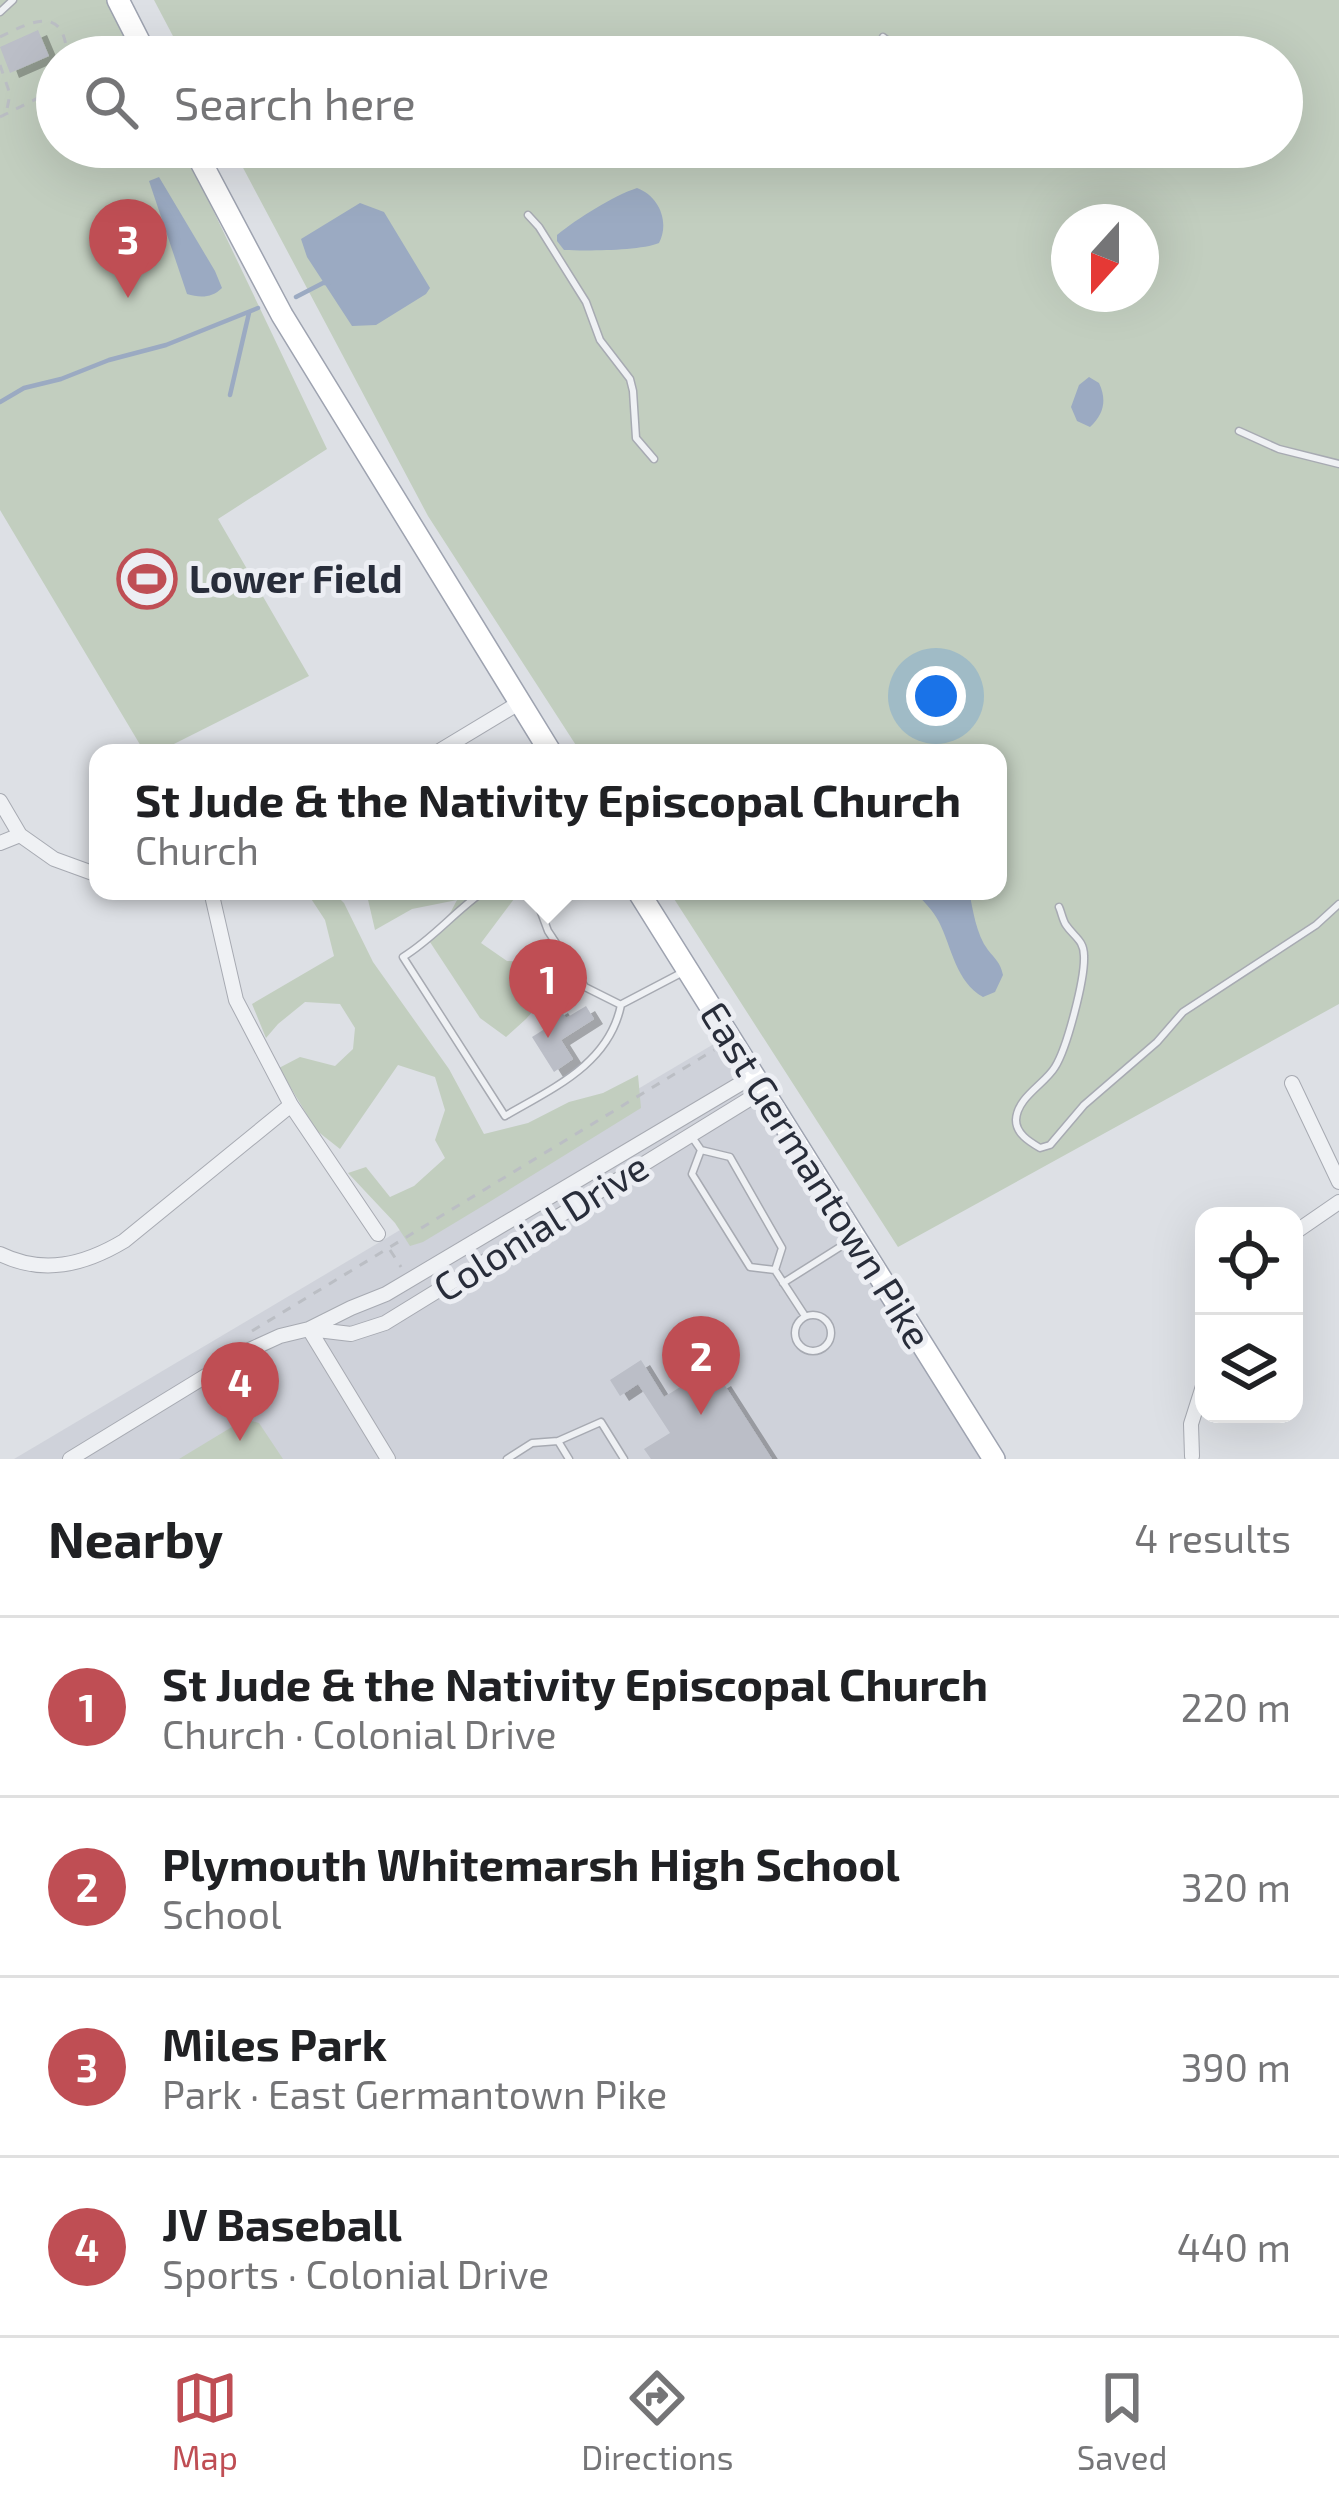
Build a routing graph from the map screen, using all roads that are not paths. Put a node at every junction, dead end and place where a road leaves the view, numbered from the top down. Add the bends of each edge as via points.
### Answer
1 (13, 0) edge
2 (118, 0) edge
3 (0, 12) edge
4 (136, 36) edge
5 (204, 168) edge
6 (528, 215) dead end
7 (1238, 431) dead end
8 (654, 459) dead end
9 (1339, 464) edge
10 (519, 703) junction
11 (451, 744) edge
12 (544, 744) edge
13 (0, 801) edge
14 (20, 835) junction
15 (0, 842) edge
16 (89, 872) edge
17 (213, 900) edge
18 (472, 900) edge
19 (540, 900) edge
20 (644, 900) edge
21 (1339, 904) edge
22 (1059, 907) dead end
23 (688, 970) junction
24 (622, 1005) junction
25 (759, 1083) junction
26 (1292, 1083) dead end
27 (291, 1105) junction
28 (690, 1134) junction
29 (701, 1150) junction
30 (1339, 1181) edge
31 (1339, 1202) edge
32 (1303, 1226) edge
33 (378, 1234) dead end
34 (856, 1237) junction
35 (0, 1254) edge
36 (775, 1270) junction
37 (784, 1283) junction
38 (805, 1316) junction
39 (309, 1329) junction
40 (1195, 1411) edge
41 (557, 1441) junction
42 (1193, 1458) edge
43 (70, 1459) edge
44 (388, 1459) edge
45 (507, 1459) edge
46 (569, 1459) edge
47 (624, 1459) edge
48 (994, 1459) edge

1 - 3 lane
2 - 4 main road
5 - 10 main road via 282,315
6 - 8 lane via 630,380 636,438
7 - 9 lane
10 - 11 street
10 - 12 main road
13 - 14 street
14 - 15 street
14 - 16 street
17 - 27 street via 236,1000
18 - 24 lane via 404,957 506,1116 581,1071 618,1023
19 - 24 lane via 548,931 586,988
20 - 23 main road, East Germantown Pike
21 - 22 lane via 1183,1012 1040,1148 1016,1119 1055,1067 1083,968 1084,951
23 - 24 lane
23 - 25 main road, East Germantown Pike
25 - 28 street, Colonial Drive
25 - 34 main road, East Germantown Pike
25 - 39 street, Colonial Drive via 386,1294
26 - 30 street
27 - 33 street
27 - 35 street via 109,1250 57,1266
28 - 29 lane
28 - 39 street, Colonial Drive via 385,1323 351,1334
29 - 36 lane via 730,1157 782,1248
29 - 36 lane via 692,1174 750,1267
31 - 32 street
34 - 37 lane
34 - 48 main road, East Germantown Pike
36 - 37 lane
37 - 38 lane
38 - 38 lane via 795,1337 820,1350 830,1325
39 - 43 street, Colonial Drive via 245,1352
39 - 44 street
40 - 42 street
41 - 45 lane via 532,1443
41 - 46 lane
41 - 47 lane via 601,1422

